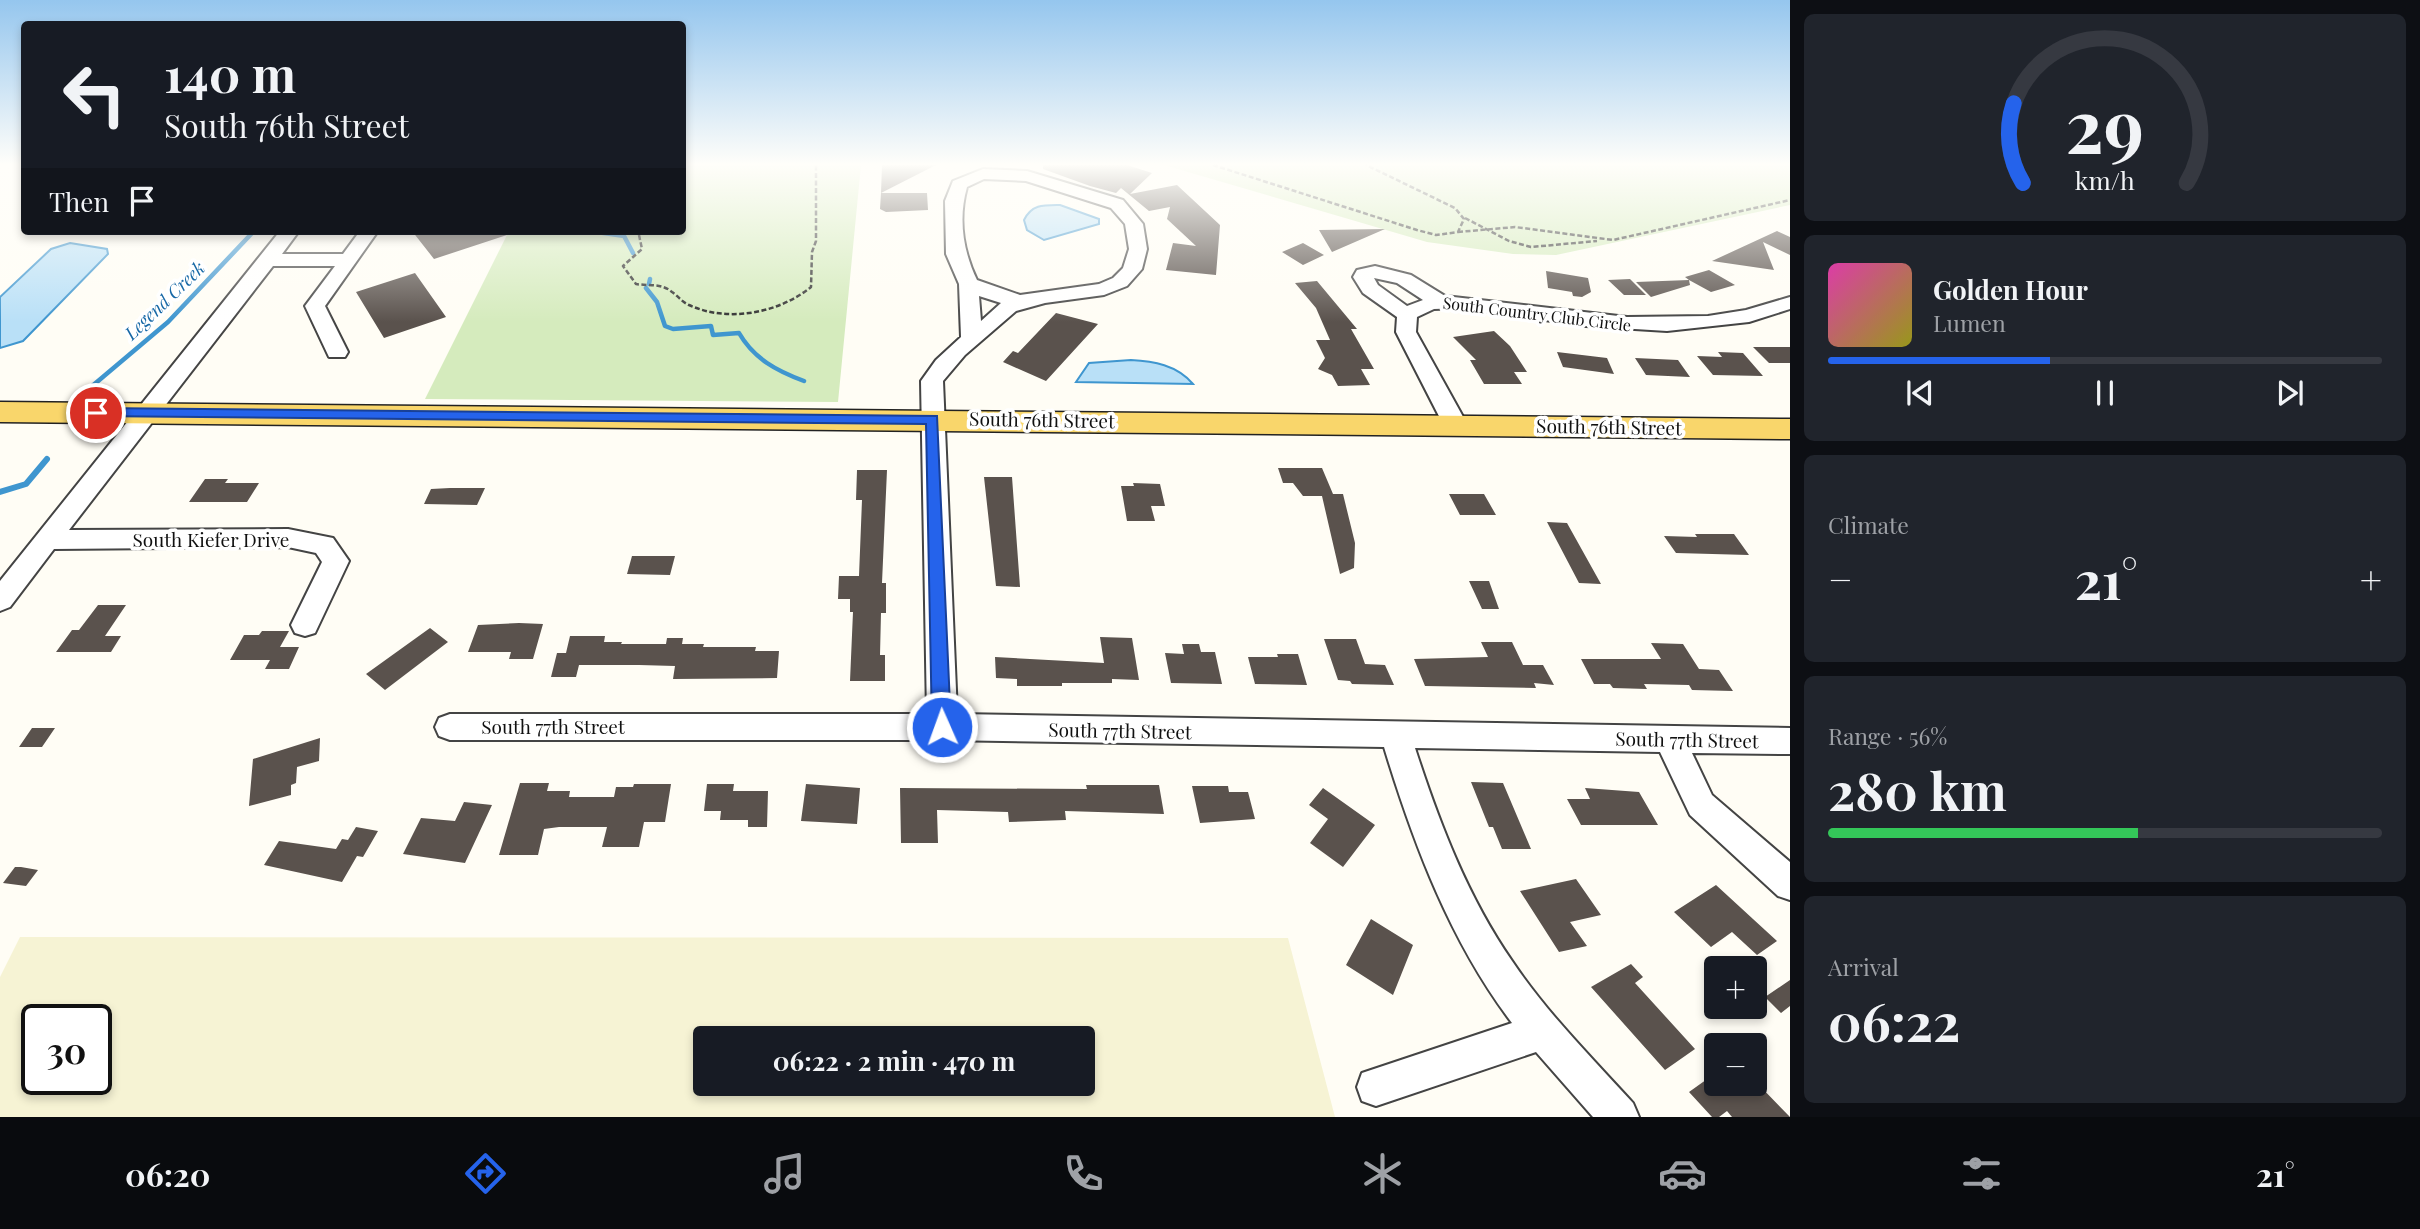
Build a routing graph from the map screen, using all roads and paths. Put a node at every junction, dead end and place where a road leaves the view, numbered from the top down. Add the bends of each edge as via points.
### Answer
1 (816, 217) edge
2 (954, 217) edge
3 (1131, 217) edge
4 (1377, 217) edge
5 (1463, 217) joint
6 (1714, 217) edge
7 (1490, 230) junction
8 (1458, 232) junction
9 (287, 235) edge
10 (366, 235) edge
11 (639, 235) dead end
12 (1613, 240) junction
13 (267, 260) junction
14 (348, 260) junction
15 (969, 284) junction
16 (1439, 301) junction
17 (1021, 302) junction
18 (1790, 303) edge
19 (1407, 315) junction
20 (971, 337) junction
21 (337, 352) dead end
22 (0, 412) edge
23 (144, 413) junction
24 (933, 419) junction
25 (1455, 424) junction
26 (1790, 429) edge
27 (47, 540) junction
28 (0, 600) edge
29 (305, 625) dead end
30 (450, 727) dead end
31 (942, 727) junction
32 (1396, 737) junction
33 (1670, 740) junction
34 (1790, 741) edge
35 (1790, 884) edge
36 (1544, 1031) junction
37 (1376, 1087) dead end
38 (1619, 1117) edge

1 - 11 path via 811,287 793,301 754,312 713,312 686,305 664,287 636,284 623,265 640,252
2 - 15 street via 955,254
3 - 17 street via 1139,237 1131,276 1080,295
4 - 8 path via 1436,235
5 - 7 path
5 - 8 path
6 - 12 path
7 - 8 path
7 - 12 path via 1532,228
7 - 12 path via 1511,242 1543,248
9 - 13 street
10 - 14 street
13 - 14 street
13 - 23 street
14 - 21 street via 315,306
15 - 17 street
15 - 20 street
16 - 18 street, South Country Club Circle via 1614,325 1675,327 1748,317
16 - 19 street, South Country Club Circle via 1421,305
16 - 19 street via 1394,274 1364,274 1370,289
17 - 20 street
19 - 25 street via 1406,332
20 - 24 street via 932,381
22 - 23 main road, South 76th Street
23 - 24 main road, South 76th Street
23 - 27 street
24 - 25 main road, South 76th Street
24 - 31 street
25 - 26 main road, South 76th Street
27 - 28 street
27 - 29 street, South Kiefer Drive via 288,538 324,545 336,561
30 - 31 street, South 77th Street
31 - 32 street, South 77th Street
32 - 33 street, South 77th Street
32 - 36 street via 1426,834 1485,953
33 - 34 street, South 77th Street
33 - 35 street via 1701,805
36 - 37 street
36 - 38 street

